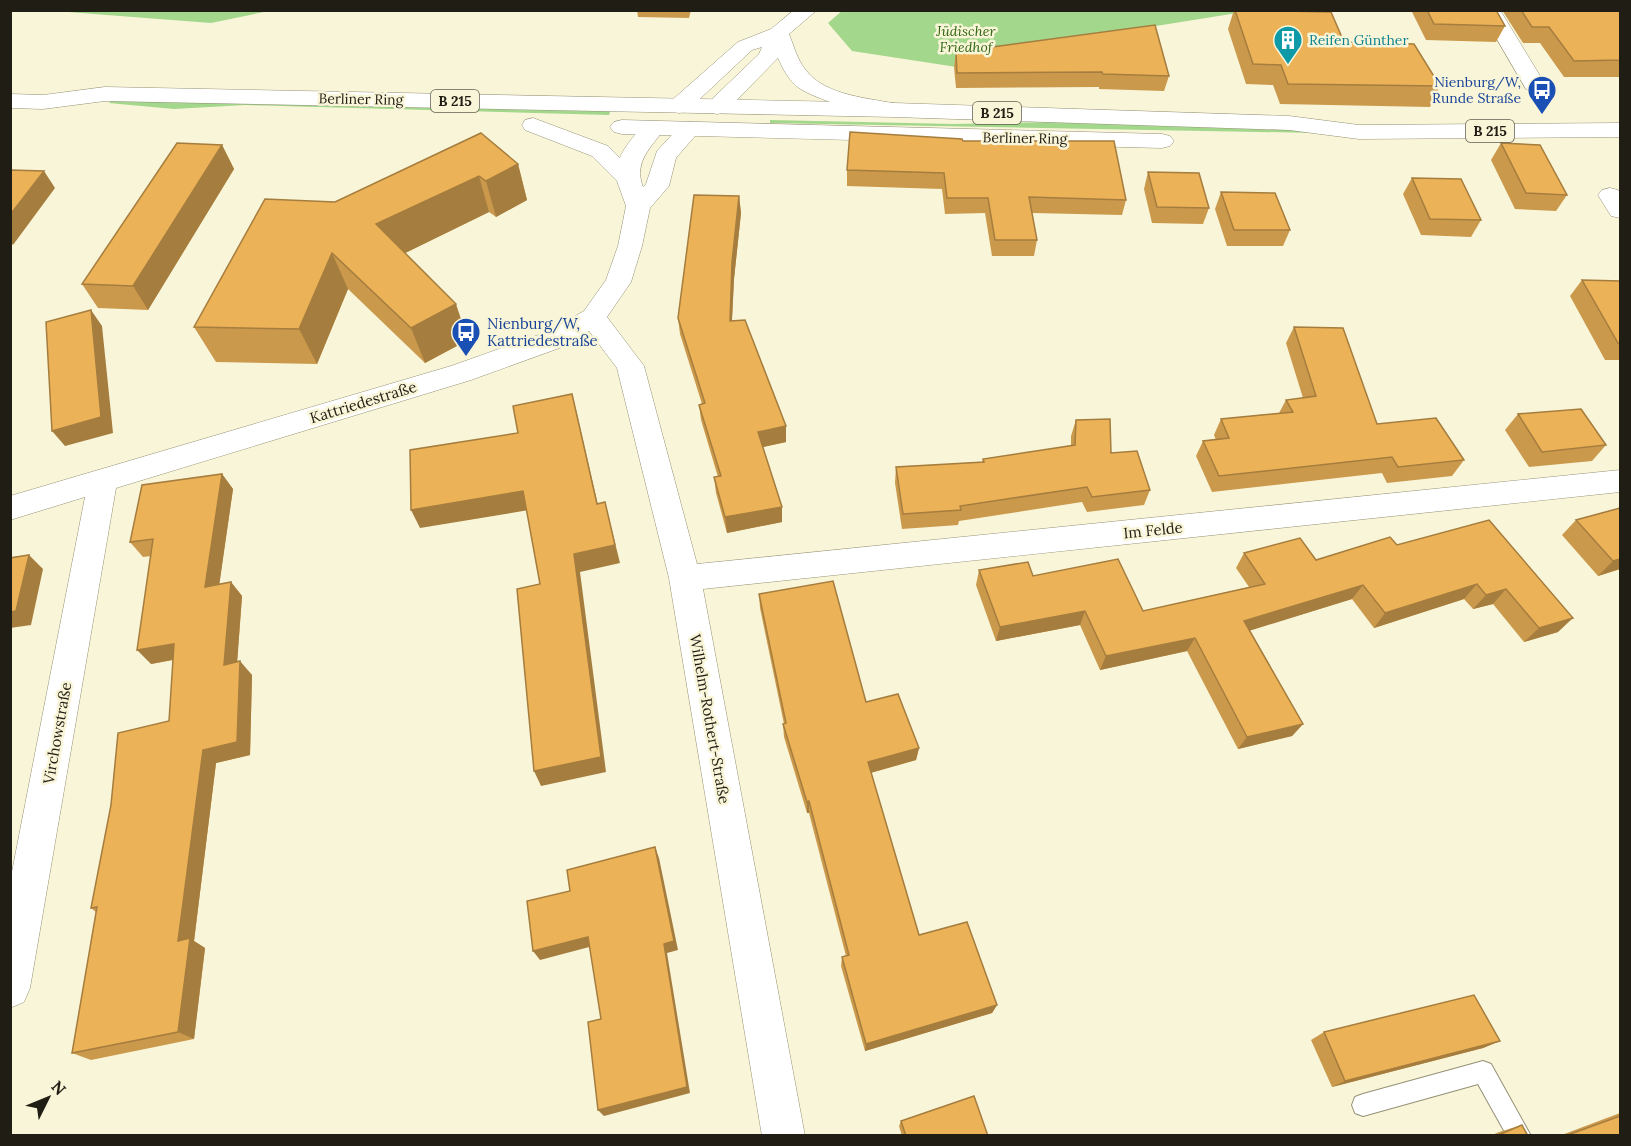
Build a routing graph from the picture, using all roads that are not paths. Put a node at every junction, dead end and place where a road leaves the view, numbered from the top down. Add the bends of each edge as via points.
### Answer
1 (807, 10) edge
2 (1490, 10) edge
3 (778, 33) junction
4 (1534, 84) dead end
5 (10, 101) edge
6 (43, 102) junction
7 (679, 106) junction
8 (717, 106) junction
9 (894, 110) junction
10 (452, 123) dead end
11 (522, 125) joint
12 (654, 128) junction
13 (690, 129) junction
14 (1620, 130) edge
15 (1359, 132) junction
16 (628, 178) junction
17 (638, 206) junction
18 (593, 317) junction
19 (103, 479) junction
20 (1620, 481) edge
21 (10, 508) edge
22 (685, 578) junction
23 (10, 988) edge
24 (1363, 1105) dead end
25 (784, 1136) edge
26 (1520, 1136) edge

1 - 3 street
2 - 4 street
3 - 7 street via 745,46
3 - 8 street via 768,57
3 - 9 street via 798,76 814,87 834,96
5 - 6 main road, Berliner Ring / B 215
6 - 7 main road, Berliner Ring / B 215 via 105,94
6 - 10 main road, Berliner Ring / B 215 via 92,112
7 - 8 main road, Berliner Ring / B 215
7 - 12 main road
8 - 9 main road, Berliner Ring / B 215
8 - 13 main road
9 - 15 main road, Berliner Ring / B 215 via 1289,123
11 - 12 main road, Berliner Ring
11 - 16 street via 600,151
12 - 13 main road, Berliner Ring / B 215
12 - 16 street via 632,154
13 - 15 main road, Berliner Ring / B 215 via 1311,144
13 - 17 street, Kattriedestraße via 665,156 657,186
14 - 15 main road, Berliner Ring / B 215
16 - 17 street
17 - 18 street, Kattriedestraße via 618,282
18 - 19 street, Kattriedestraße via 556,339 511,357
18 - 22 street, Wilhelm-Rothert-Straße via 630,366
19 - 21 street, Kattriedestraße
19 - 23 street, Virchowstraße
20 - 22 street, Im Felde
22 - 25 street, Wilhelm-Rothert-Straße
24 - 26 lane via 1483,1072

